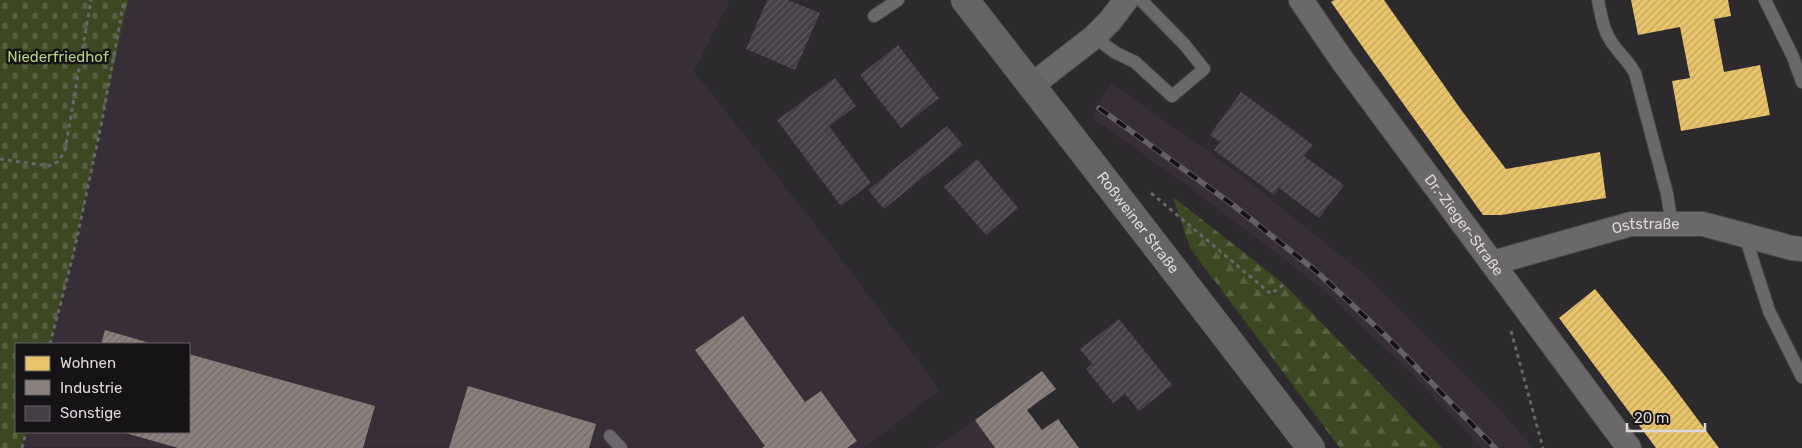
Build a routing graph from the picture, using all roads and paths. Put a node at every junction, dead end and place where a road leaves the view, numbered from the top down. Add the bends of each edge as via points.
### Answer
1 (91, 0) edge
2 (124, 0) edge
3 (898, 0) edge
4 (965, 0) edge
5 (1126, 0) edge
6 (1141, 0) edge
7 (1301, 0) edge
8 (1598, 0) edge
9 (1765, 0) edge
10 (874, 16) dead end
11 (1094, 37) junction
12 (1802, 82) edge
13 (1032, 85) junction
14 (0, 159) edge
15 (1119, 199) junction
16 (1672, 224) junction
17 (1745, 236) junction
18 (1802, 248) edge
19 (1492, 263) junction
20 (1284, 284) dead end
21 (1510, 328) dead end
22 (50, 343) edge
23 (1802, 377) edge
24 (26, 433) edge
25 (610, 436) dead end
26 (22, 448) edge
27 (621, 448) edge
28 (1311, 448) edge
29 (1543, 448) edge
30 (1629, 448) edge

1 - 14 path via 65,150 59,161 48,166
2 - 22 path via 101,126
3 - 10 lane
4 - 13 main road, Roßweiner Straße
5 - 11 street
6 - 11 lane via 1204,69 1172,96 1135,62
7 - 19 street, Dr.-Zieger-Straße
8 - 16 lane via 1609,39 1635,73
9 - 12 lane
11 - 13 street
13 - 15 main road, Roßweiner Straße
15 - 20 path via 1140,184 1271,294
15 - 28 main road, Roßweiner Straße
16 - 17 street, Oststraße via 1703,224
16 - 19 street, Oststraße via 1631,224
17 - 18 street, Oststraße
17 - 23 lane via 1769,311
19 - 30 street, Dr.-Zieger-Straße
21 - 29 path
24 - 26 path
25 - 27 lane

